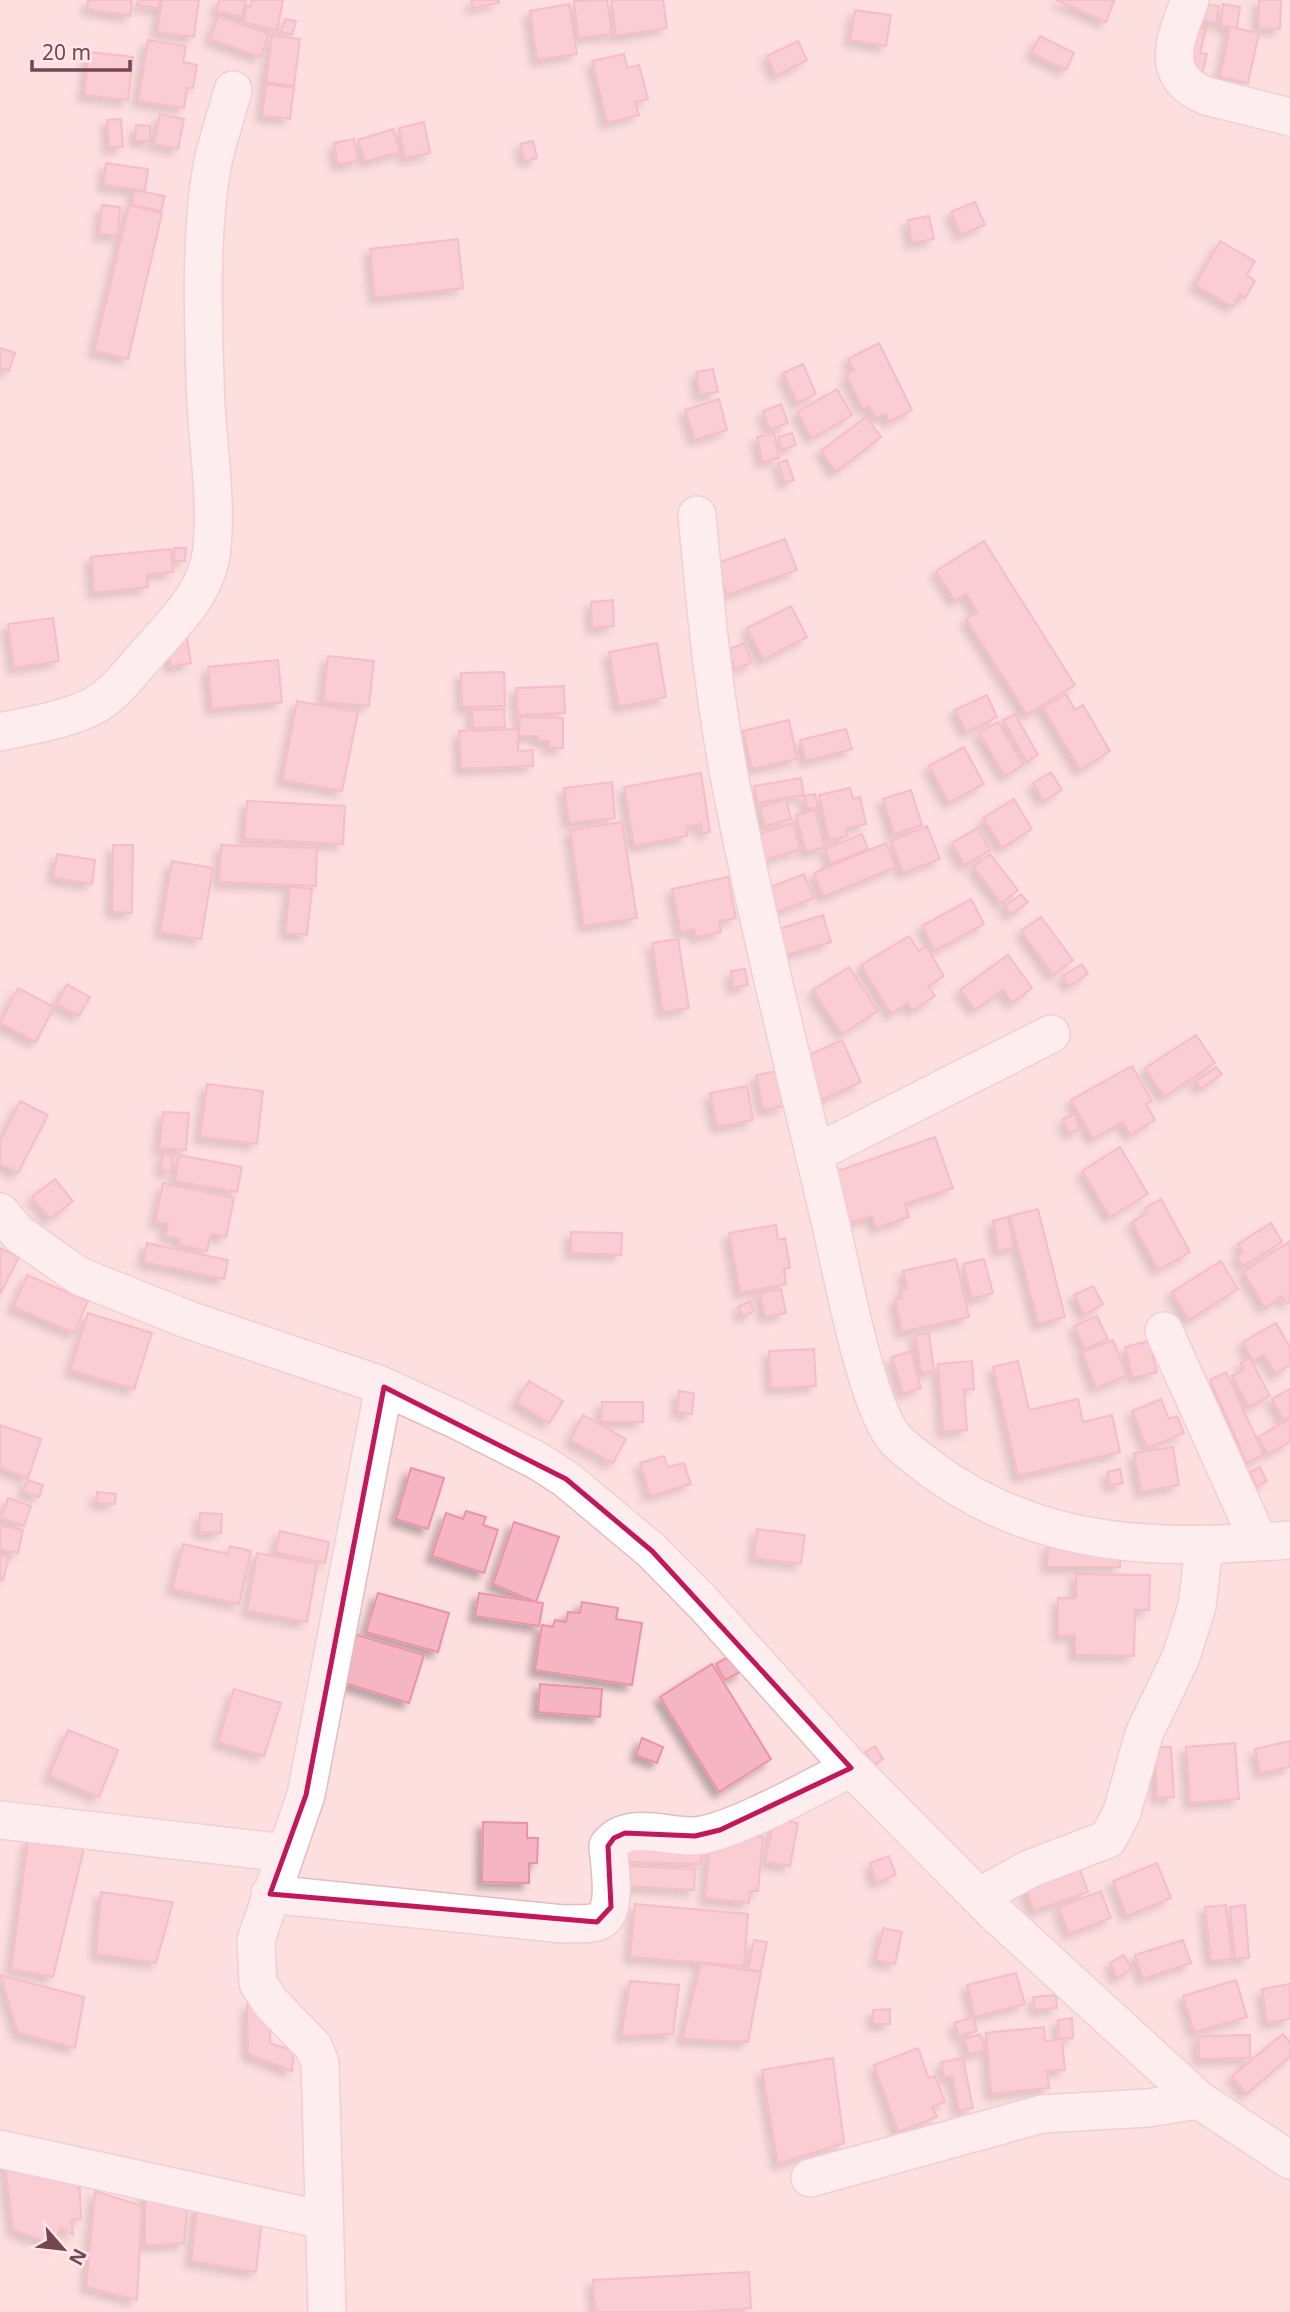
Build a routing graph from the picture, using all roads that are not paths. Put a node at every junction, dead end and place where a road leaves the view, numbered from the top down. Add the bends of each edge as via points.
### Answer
1 (1190, 0) edge
2 (233, 90) dead end
3 (1290, 117) edge
4 (697, 515) dead end
5 (0, 732) edge
6 (1051, 1034) dead end
7 (814, 1154) junction
8 (0, 1212) edge
9 (1164, 1331) dead end
10 (384, 1387) junction
11 (1275, 1541) edge
12 (1204, 1547) junction
13 (852, 1769) junction
14 (0, 1820) edge
15 (285, 1853) junction
16 (270, 1894) junction
17 (979, 1897) junction
18 (1199, 2099) junction
19 (0, 2149) edge
20 (1290, 2160) edge
21 (810, 2178) dead end
22 (323, 2220) junction
23 (327, 2312) edge

1 - 3 street via 1173,55 1177,75 1206,96
2 - 5 street via 214,158 208,202 205,381 213,496 211,552 201,580 173,628 96,704 61,718
4 - 7 street via 711,660 729,773
6 - 7 street
7 - 12 street via 871,1385 888,1432 899,1444 959,1488 1034,1524 1089,1536
8 - 10 street via 19,1234 79,1276 189,1320
9 - 11 street
10 - 13 street via 459,1420 566,1479 652,1551
10 - 15 street via 317,1749
11 - 12 street
12 - 17 street via 1196,1606 1181,1657 1144,1734 1122,1812 1108,1839 1029,1869
13 - 16 street via 720,1830 695,1836 625,1833 614,1838 608,1846 611,1907 597,1922 563,1924
13 - 17 street
14 - 15 street
15 - 16 street
16 - 22 street via 256,1940 255,1968 258,1983 271,2003 313,2046 320,2062
17 - 18 street
18 - 20 street
18 - 21 street via 1148,2108 1042,2114
19 - 22 street
22 - 23 street

